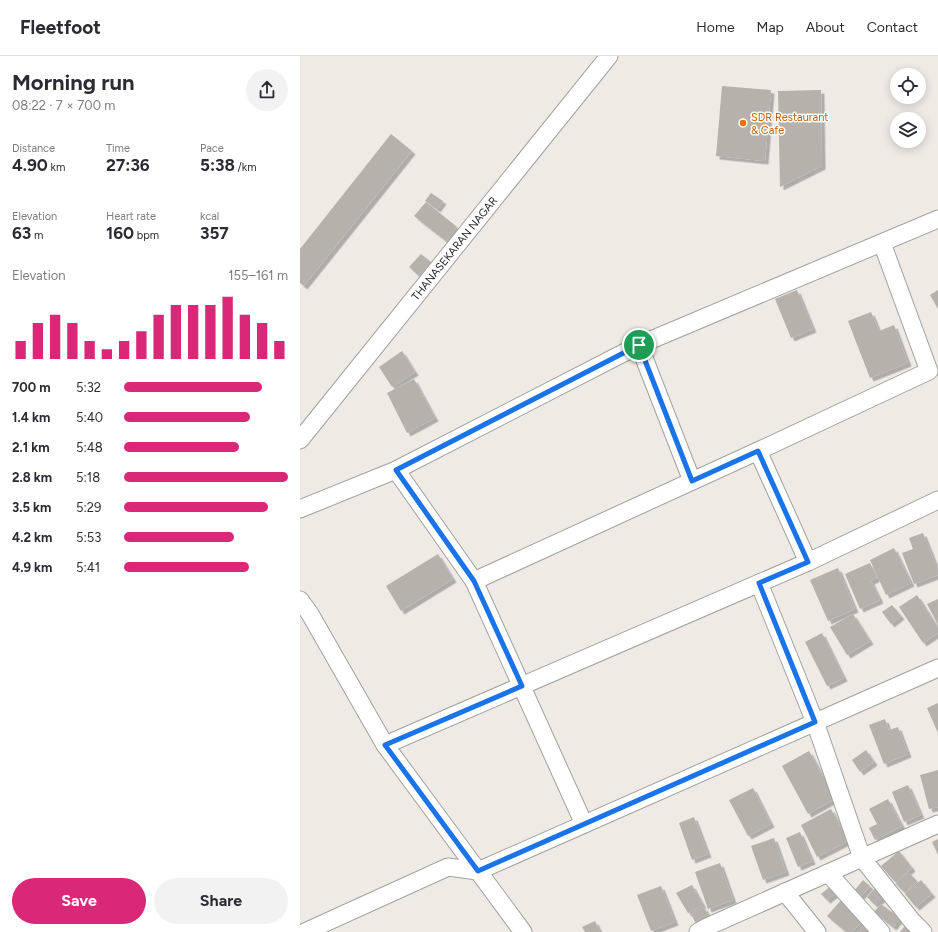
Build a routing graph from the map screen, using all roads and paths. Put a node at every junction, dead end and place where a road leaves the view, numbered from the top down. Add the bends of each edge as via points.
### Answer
1 (609, 56) edge
2 (938, 219) edge
3 (882, 242) junction
4 (639, 345) junction
5 (300, 440) edge
6 (758, 451) junction
7 (396, 470) junction
8 (692, 481) junction
9 (938, 500) edge
10 (300, 509) edge
11 (808, 562) junction
12 (474, 581) junction
13 (759, 583) junction
14 (300, 600) edge
15 (305, 620) edge
16 (938, 668) edge
17 (522, 686) junction
18 (815, 722) junction
19 (385, 745) junction
20 (584, 824) junction
21 (938, 824) edge
22 (862, 858) junction
23 (478, 871) junction
24 (828, 873) junction
25 (785, 892) junction
26 (305, 932) edge
27 (523, 932) edge
28 (698, 932) edge
29 (817, 932) edge
30 (881, 932) edge
31 (923, 932) edge

1 - 5 street, THANASEKARAN NAGAR
2 - 3 street
3 - 4 street
3 - 6 street via 929,371
4 - 7 street
4 - 8 street
6 - 8 street
6 - 11 street
7 - 10 street
7 - 12 street
8 - 12 street
9 - 11 street
11 - 13 street
12 - 17 street
13 - 17 street
13 - 18 street
14 - 15 street
15 - 19 street
16 - 18 street
17 - 19 street
17 - 20 street
18 - 20 street
18 - 22 street
19 - 23 street
20 - 23 street
21 - 22 street
22 - 24 street
22 - 31 street
23 - 26 street via 448,867
23 - 27 street
24 - 25 street
24 - 30 street
25 - 28 street
25 - 29 street

